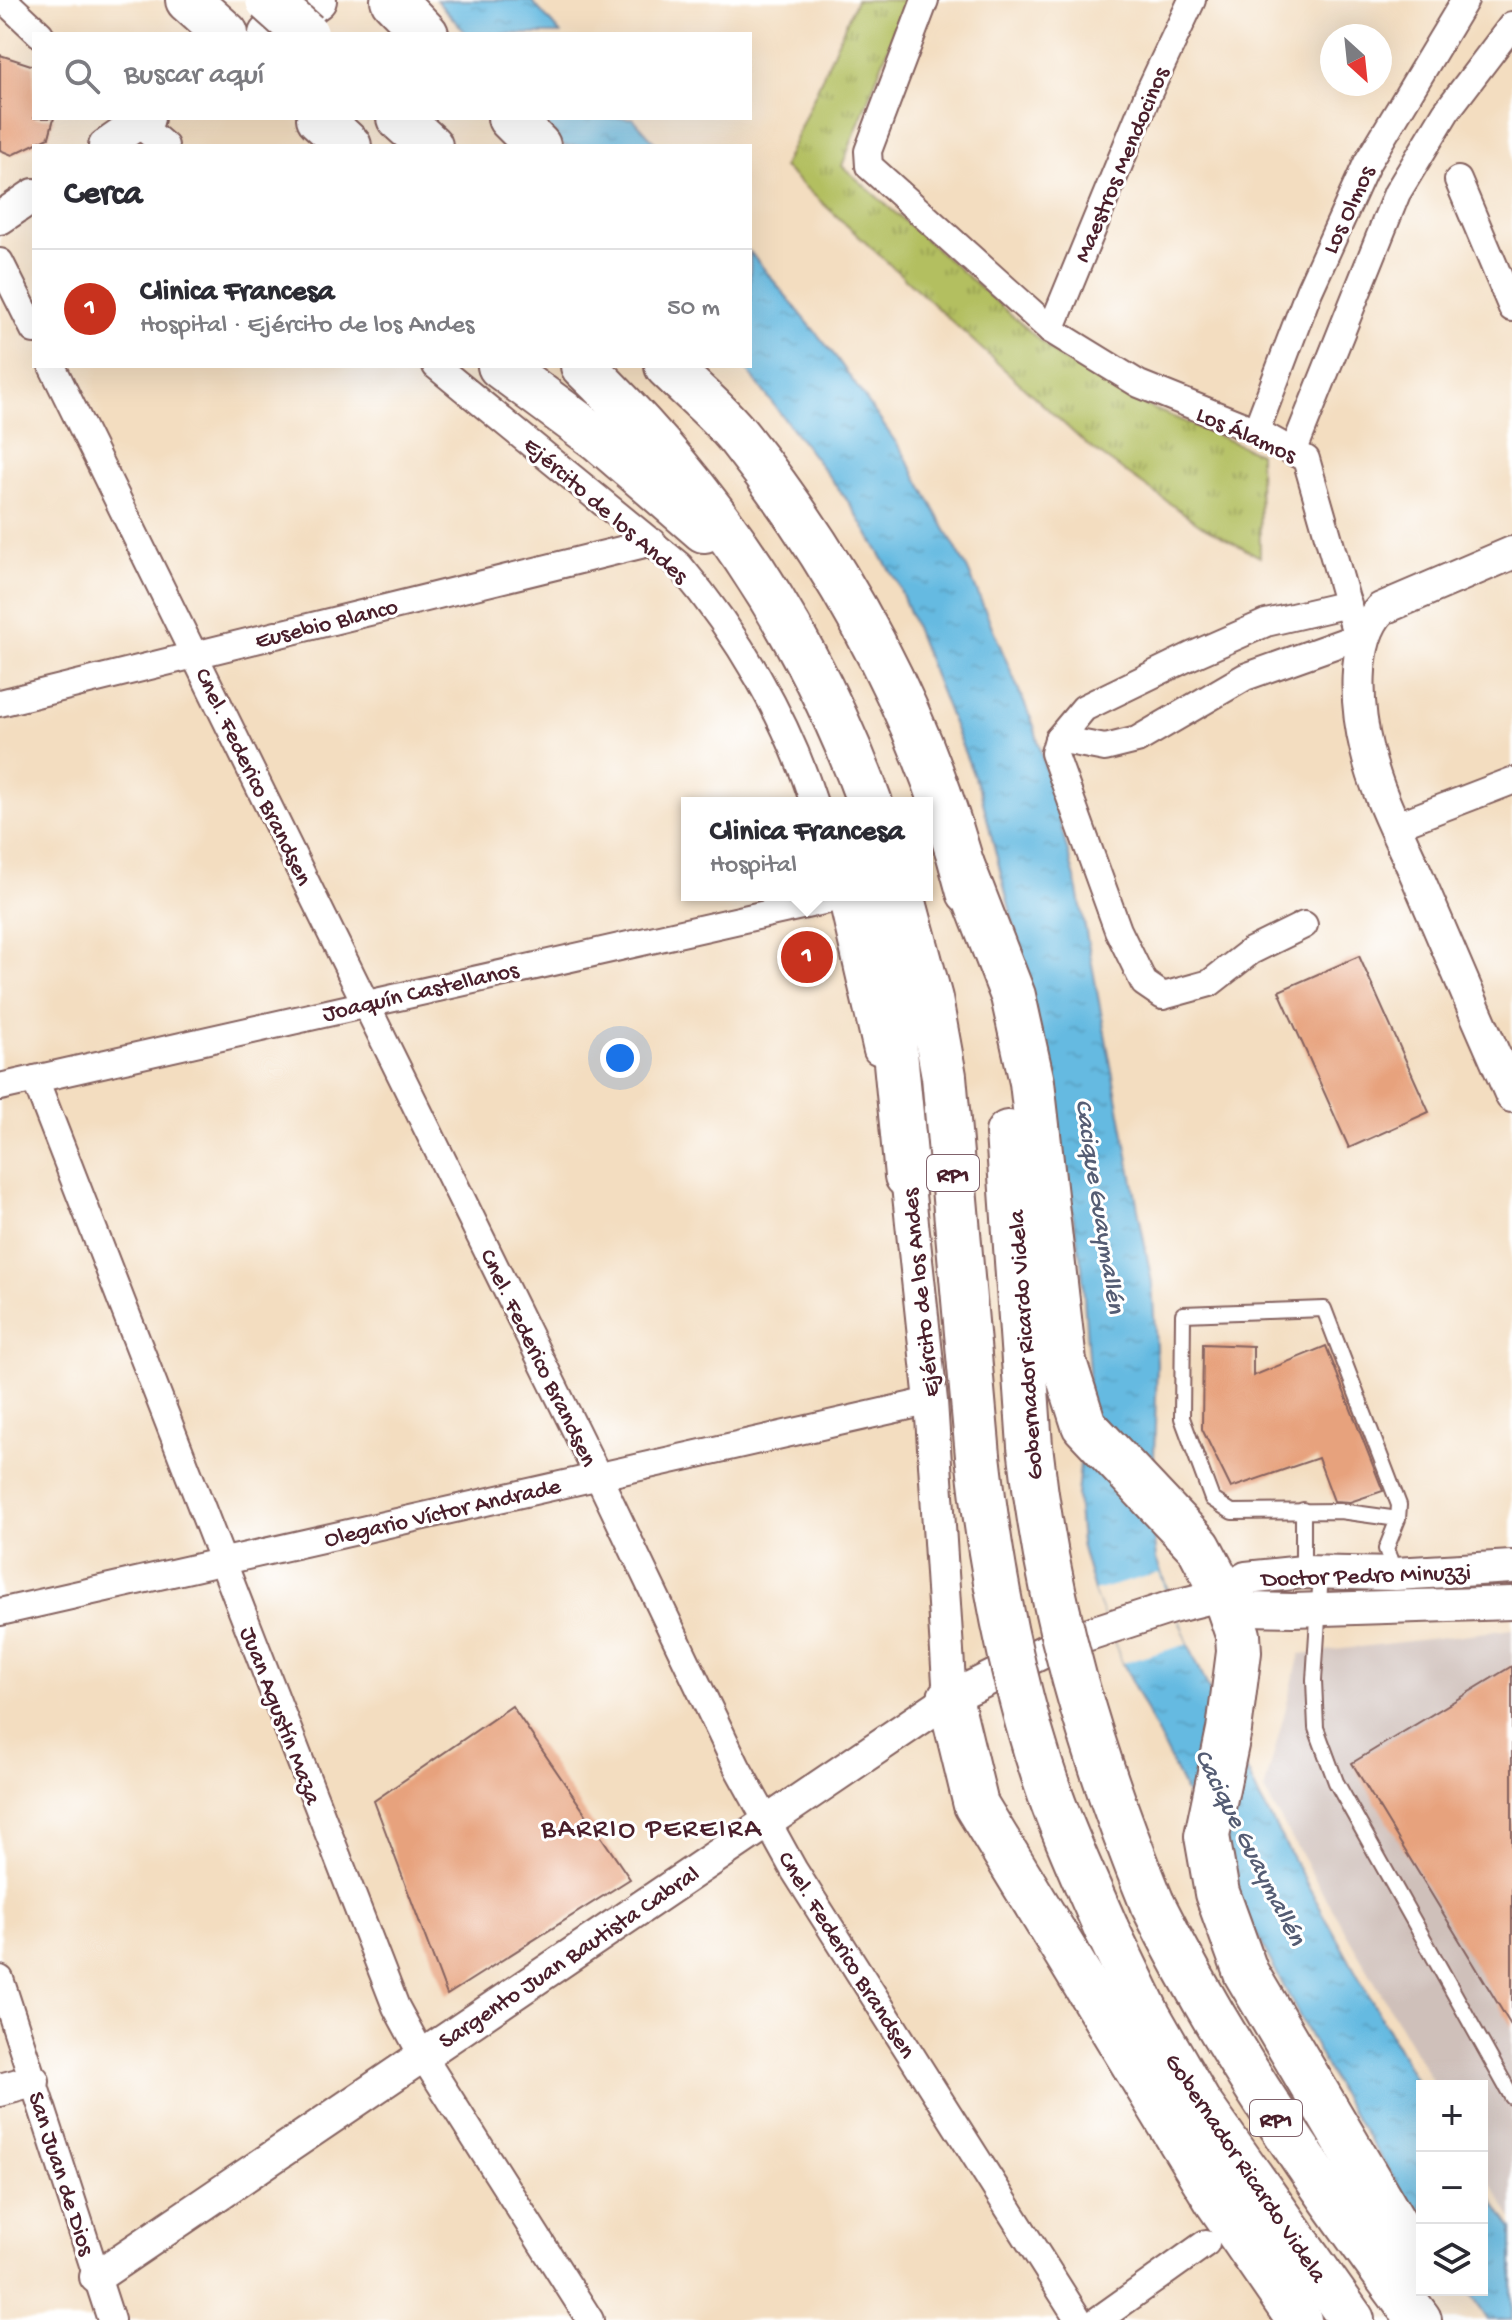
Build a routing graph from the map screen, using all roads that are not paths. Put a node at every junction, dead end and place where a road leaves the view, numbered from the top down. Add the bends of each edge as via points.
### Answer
1 (4, 0) edge
2 (188, 0) edge
3 (268, 0) edge
4 (317, 0) edge
5 (393, 0) edge
6 (925, 0) edge
7 (1192, 0) edge
8 (1465, 0) edge
9 (1512, 25) edge
10 (38, 32) edge
11 (224, 32) edge
12 (271, 32) edge
13 (304, 32) edge
14 (424, 32) edge
15 (321, 120) edge
16 (401, 120) edge
17 (512, 120) edge
18 (145, 126) edge
19 (109, 144) edge
20 (347, 144) edge
21 (428, 144) edge
22 (536, 144) edge
23 (1458, 180) dead end
24 (32, 196) edge
25 (0, 218) edge
26 (0, 262) edge
27 (1512, 308) edge
28 (32, 326) edge
29 (1051, 330) junction
30 (53, 368) edge
31 (438, 368) edge
32 (503, 368) edge
33 (585, 368) edge
34 (669, 368) edge
35 (704, 368) edge
36 (1256, 431) junction
37 (738, 436) junction
38 (1294, 450) junction
39 (653, 542) junction
40 (1512, 553) edge
41 (759, 579) junction
42 (1348, 604) junction
43 (1360, 647) junction
44 (195, 654) junction
45 (0, 703) edge
46 (832, 710) junction
47 (1058, 739) junction
48 (1512, 781) edge
49 (812, 797) edge
50 (853, 797) edge
51 (868, 797) edge
52 (1395, 826) junction
53 (962, 865) junction
54 (828, 901) edge
55 (853, 901) edge
56 (904, 901) edge
57 (1304, 925) dead end
58 (365, 1002) junction
59 (1504, 1055) edge
60 (35, 1079) junction
61 (0, 1087) edge
62 (1512, 1096) edge
63 (907, 1176) joint
64 (931, 1401) junction
65 (598, 1476) junction
66 (1303, 1510) junction
67 (1398, 1519) junction
68 (222, 1561) junction
69 (1512, 1567) edge
70 (1312, 1572) junction
71 (1395, 1574) junction
72 (1224, 1594) junction
73 (1512, 1603) edge
74 (1319, 1609) junction
75 (0, 1612) edge
76 (1138, 1617) joint
77 (950, 1698) junction
78 (766, 1822) junction
79 (0, 1979) edge
80 (422, 2055) junction
81 (33, 2081) junction
82 (0, 2090) edge
83 (1512, 2097) edge
84 (1206, 2243) dead end
85 (1416, 2261) edge
86 (96, 2277) junction
87 (1437, 2296) edge
88 (111, 2320) edge
89 (590, 2320) edge
90 (1079, 2320) edge
91 (1098, 2320) edge
92 (1299, 2320) edge
93 (1352, 2320) edge
94 (1419, 2320) edge
95 (1451, 2320) edge

1 - 10 street
2 - 11 highway
3 - 13 highway, bridge
4 - 12 main road
5 - 14 highway
6 - 29 street, Los Álamos via 868,151 869,166
7 - 29 street, Maestros Mendocinos
8 - 36 street, Los Olmos via 1367,163 1303,305
9 - 38 street, Los Olmos via 1446,112 1397,193
15 - 20 highway
16 - 21 highway
17 - 22 highway
18 - 19 street
23 - 27 street
24 - 25 street
26 - 28 street
29 - 36 street, Los Álamos via 1139,384
30 - 44 street, Cnel. Federico Brandsen
31 - 39 street, Ejército de los Andes
32 - 41 highway via 600,440
33 - 41 highway via 710,504
34 - 37 highway, Gobernador Ricardo Videla / RP1
35 - 37 highway
36 - 38 street, Los Álamos
37 - 53 highway, Gobernador Ricardo Videla / RP1 via 846,589 882,656 926,756
38 - 42 street, Los Álamos via 1306,459
39 - 44 street, Eusebio Blanco
39 - 49 street, Ejército de los Andes via 705,596 734,639 796,755
40 - 43 street via 1381,609
41 - 46 highway
42 - 43 street, Los Álamos
42 - 47 street via 1266,623 1191,656 1084,708
43 - 47 street via 1245,677 1137,740 1105,748
43 - 52 street, Los Álamos via 1367,752
44 - 45 street, Eusebio Blanco
44 - 58 street, Cnel. Federico Brandsen
46 - 50 highway
46 - 51 highway
47 - 57 street via 1054,753 1070,802 1118,930 1144,983 1163,996 1210,983 1251,951
48 - 52 street
52 - 59 street, Los Álamos
53 - 72 highway via 1016,1010 1032,1082 1064,1362 1084,1425 1199,1547
53 - 94 highway, Gobernador Ricardo Videla / RP1, bridge via 1003,1076 1037,1513 1061,1636 1096,1758 1152,1903 1187,1974 1345,2220
54 - 58 street, Joaquín Castellanos
55 - 63 highway via 889,990
56 - 93 highway, Gobernador Ricardo Videla / RP1, bridge via 944,1076 993,1577 1019,1694 1051,1797 1149,2017 1198,2102
58 - 60 street, Joaquín Castellanos
58 - 65 street, Cnel. Federico Brandsen
59 - 62 street, Los Álamos
60 - 61 street, Joaquín Castellanos
60 - 68 street, Juan Agustín Maza
63 - 64 street, Ejército de los Andes
64 - 65 street, Olegario Víctor Andrade
64 - 77 street, Ejército de los Andes
65 - 68 street, Olegario Víctor Andrade
65 - 78 street, Cnel. Federico Brandsen
66 - 67 lane
66 - 67 lane via 1232,1512 1212,1499 1182,1418 1183,1314 1324,1309 1379,1446 1399,1505
66 - 70 lane
67 - 71 lane via 1386,1549
68 - 75 street, Olegario Víctor Andrade
68 - 80 street, Juan Agustín Maza via 396,2007
69 - 71 street, Doctor Pedro Minuzzi
70 - 71 street, Doctor Pedro Minuzzi
70 - 72 street, Doctor Pedro Minuzzi via 1246,1578
70 - 74 lane
72 - 74 street, Doctor Pedro Minuzzi via 1249,1609
72 - 76 street, Doctor Pedro Minuzzi
72 - 85 highway via 1239,1652 1207,1836 1217,1893 1246,1973
73 - 74 street, Doctor Pedro Minuzzi
74 - 83 lane via 1316,1728 1336,1782
76 - 77 street, Sargento Juan Bautista Cabral via 1033,1655
77 - 78 street, Sargento Juan Bautista Cabral
77 - 92 highway via 976,1805 1217,2201
78 - 80 street, Sargento Juan Bautista Cabral
78 - 90 street, Cnel. Federico Brandsen
79 - 81 street, San Juan de Dios
80 - 86 street, Sargento Juan Bautista Cabral
80 - 89 street, Juan Agustín Maza
81 - 82 street
81 - 86 street, San Juan de Dios
84 - 91 street
86 - 88 street, San Juan de Dios
87 - 95 highway

